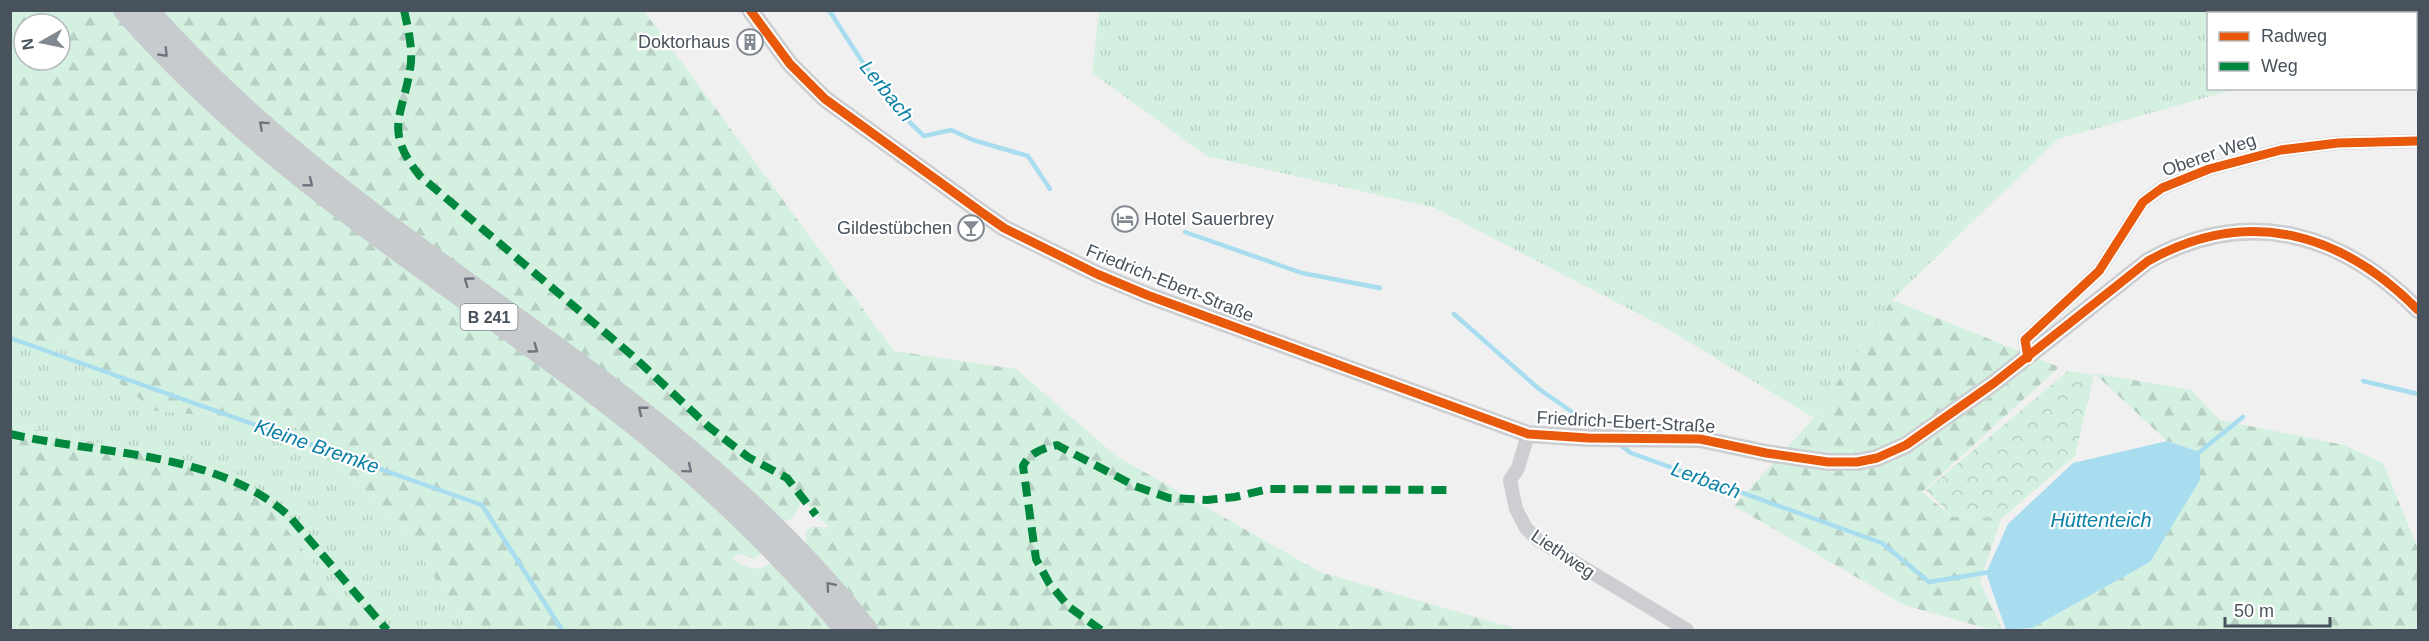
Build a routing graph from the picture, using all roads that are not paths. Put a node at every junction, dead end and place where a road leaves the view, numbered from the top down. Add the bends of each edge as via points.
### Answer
1 (124, 10) edge
2 (147, 10) edge
3 (750, 10) edge
4 (2418, 141) edge
5 (2418, 310) edge
6 (2028, 358) junction
7 (1528, 434) junction
8 (846, 630) edge
9 (867, 630) edge
10 (1687, 630) edge

1 -> 8 main road, B 241 via 194,83 276,157 607,403 721,496
9 -> 2 main road, B 241 via 789,540 733,485 617,390 277,138 205,72
3 - 7 street, Friedrich-Ebert-Straße via 790,64 825,99 1004,228 1147,295
4 - 6 street, Oberer Weg via 2322,144 2281,150 2209,169 2154,192 2143,202 2099,270 2025,340
5 - 6 street, Friedrich-Ebert-Straße via 2359,260 2325,244 2261,231 2234,233 2174,248 2148,261 2070,320
6 - 7 street, Friedrich-Ebert-Straße via 1906,445 1857,462 1766,453 1700,439
7 - 10 street, Liethweg via 1518,468 1510,480 1516,509 1526,528 1569,560

